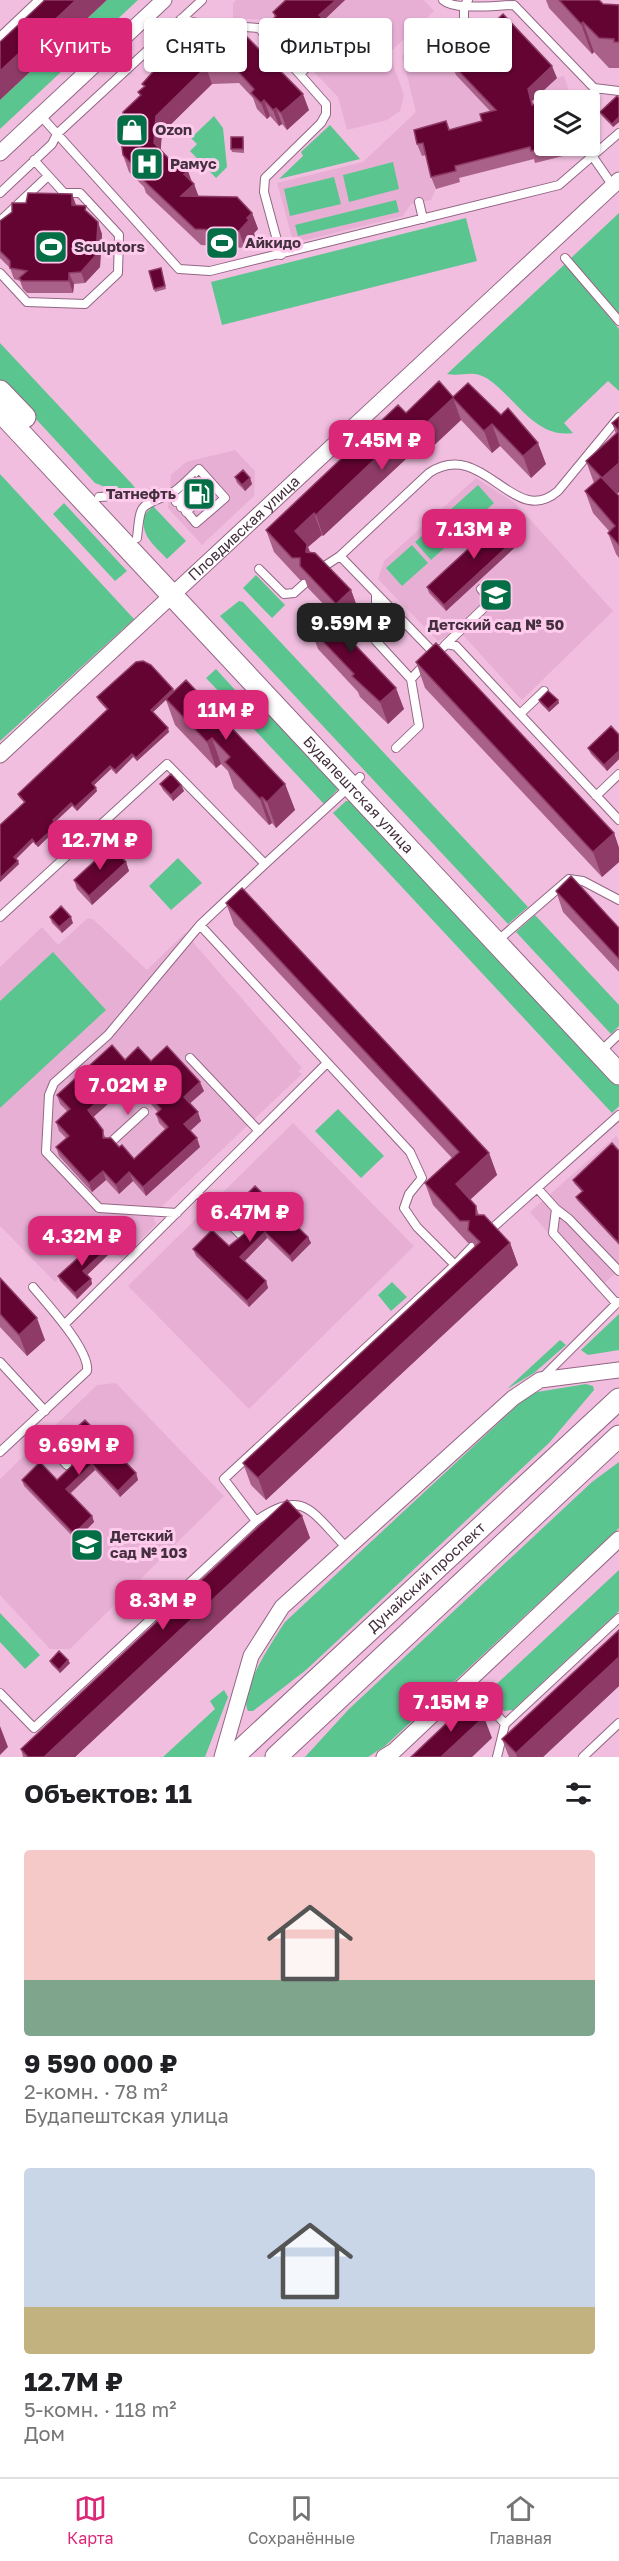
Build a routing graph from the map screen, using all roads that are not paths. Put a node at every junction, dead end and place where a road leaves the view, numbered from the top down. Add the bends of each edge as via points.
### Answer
1 (39, 0) edge
2 (164, 0) edge
3 (202, 0) edge
4 (444, 0) edge
5 (516, 2) edge
6 (466, 3) edge
7 (182, 18) edge
8 (464, 18) dead end
9 (247, 23) edge
10 (0, 37) edge
11 (144, 53) edge
12 (301, 74) joint
13 (594, 88) junction
14 (619, 91) edge
15 (40, 115) junction
16 (619, 133) edge
17 (57, 134) junction
18 (0, 153) edge
19 (593, 157) junction
20 (34, 160) junction
21 (48, 176) junction
22 (616, 183) edge
23 (0, 193) edge
24 (419, 202) dead end
25 (423, 219) junction
26 (0, 221) edge
27 (281, 255) junction
28 (565, 258) dead end
29 (0, 273) edge
30 (619, 321) edge
31 (0, 391) edge
32 (0, 411) edge
33 (619, 417) edge
34 (212, 483) junction
35 (171, 493) junction
36 (99, 497) junction
37 (183, 509) junction
38 (137, 538) junction
39 (340, 556) junction
40 (259, 569) dead end
41 (319, 570) edge
42 (304, 584) edge
43 (481, 589) dead end
44 (177, 591) junction
45 (376, 594) junction
46 (444, 646) junction
47 (435, 654) junction
48 (411, 679) junction
49 (544, 691) edge
50 (521, 713) junction
51 (396, 748) dead end
52 (0, 755) edge
53 (619, 774) edge
54 (355, 781) junction
55 (596, 796) junction
56 (619, 820) edge
57 (265, 864) junction
58 (619, 900) edge
59 (0, 917) edge
60 (200, 925) junction
61 (501, 937) junction
62 (612, 1046) edge
63 (190, 1058) dead end
64 (326, 1064) junction
65 (619, 1074) edge
66 (144, 1112) dead end
67 (619, 1115) edge
68 (258, 1131) junction
69 (110, 1143) edge
70 (538, 1188) junction
71 (198, 1193) junction
72 (556, 1209) junction
73 (177, 1213) junction
74 (488, 1232) edge
75 (242, 1236) edge
76 (472, 1247) edge
77 (455, 1265) junction
78 (619, 1271) edge
79 (33, 1287) dead end
80 (618, 1302) edge
81 (65, 1324) junction
82 (0, 1362) edge
83 (619, 1370) edge
84 (540, 1380) junction
85 (619, 1399) edge
86 (45, 1410) junction
87 (29, 1425) junction
88 (619, 1436) edge
89 (0, 1452) edge
90 (67, 1465) dead end
91 (256, 1521) junction
92 (619, 1539) edge
93 (347, 1548) junction
94 (619, 1618) edge
95 (468, 1682) junction
96 (0, 1693) edge
97 (619, 1723) edge
98 (505, 1724) junction
99 (222, 1757) edge
100 (233, 1757) edge
101 (276, 1757) edge
102 (384, 1757) edge
103 (497, 1757) edge
104 (583, 1757) edge

1 - 10 lane
2 - 15 street
3 - 7 lane
4 - 6 lane via 448,4
5 - 6 lane
5 - 13 lane
6 - 8 lane
9 - 12 lane via 259,28
11 - 17 lane
12 - 27 lane via 327,104 326,114 265,178 264,192
13 - 14 lane
13 - 19 lane
15 - 17 lane
15 - 18 street
16 - 19 lane
17 - 20 lane
17 - 27 lane via 179,269 210,271
19 - 22 lane
19 - 25 lane via 559,185
20 - 21 lane
20 - 23 lane
21 - 26 lane
21 - 29 lane via 64,193 80,194 119,235 118,273 85,304 27,302
22 - 44 street, Пловдивская улица
24 - 25 lane
25 - 27 lane
28 - 30 lane
31 - 36 street, Будапештская улица
32 - 44 street, Будапештская улица
33 - 39 lane via 547,499 525,501 480,470 444,465 429,473
34 - 34 lane via 205,490
34 - 35 lane via 199,469
34 - 37 lane via 225,498 196,523
35 - 36 lane
35 - 37 lane
35 - 38 lane via 152,499 143,507
36 - 38 street, Будапештская улица
37 - 37 lane via 193,500
38 - 44 street, Будапештская улица
39 - 41 lane
39 - 45 lane
40 - 42 lane via 284,594 294,593
43 - 46 lane via 491,601
44 - 52 street, Пловдивская улица
44 - 54 street, Будапештская улица
45 - 47 lane
45 - 48 lane via 376,641
46 - 47 lane
46 - 50 lane via 456,646
47 - 48 lane
48 - 51 lane via 419,726
49 - 50 lane
50 - 55 lane
53 - 55 lane
54 - 57 lane
54 - 61 street, Будапештская улица
55 - 56 lane
57 - 59 lane via 167,764
57 - 60 lane
58 - 61 lane via 583,881 569,879
60 - 64 lane
60 - 73 lane via 108,1035 51,1089 46,1119 46,1152 73,1176 99,1208
61 - 62 street, Будапештская улица
62 - 65 street, Будапештская улица
63 - 68 lane
64 - 68 lane
64 - 77 lane via 410,1152 422,1178 404,1208
66 - 69 lane
67 - 70 lane
68 - 71 lane
70 - 72 lane
70 - 74 lane
71 - 73 lane
71 - 75 lane
72 - 78 lane
72 - 80 lane via 553,1233
73 - 81 lane
76 - 77 lane
77 - 91 lane via 224,1479
79 - 81 lane
80 - 84 lane
81 - 86 lane via 85,1355 87,1371
82 - 86 lane
83 - 84 street
84 - 93 street via 513,1398
85 - 100 street, Дунайский проспект
86 - 87 lane
87 - 89 lane
87 - 90 lane
88 - 101 street, Дунайский проспект
91 - 93 lane via 291,1503 304,1505
91 - 96 lane via 34,1728
92 - 95 street
93 - 99 street via 282,1607 270,1623 251,1656
94 - 98 lane
95 - 98 lane
95 - 102 street
97 - 104 lane
98 - 103 lane

